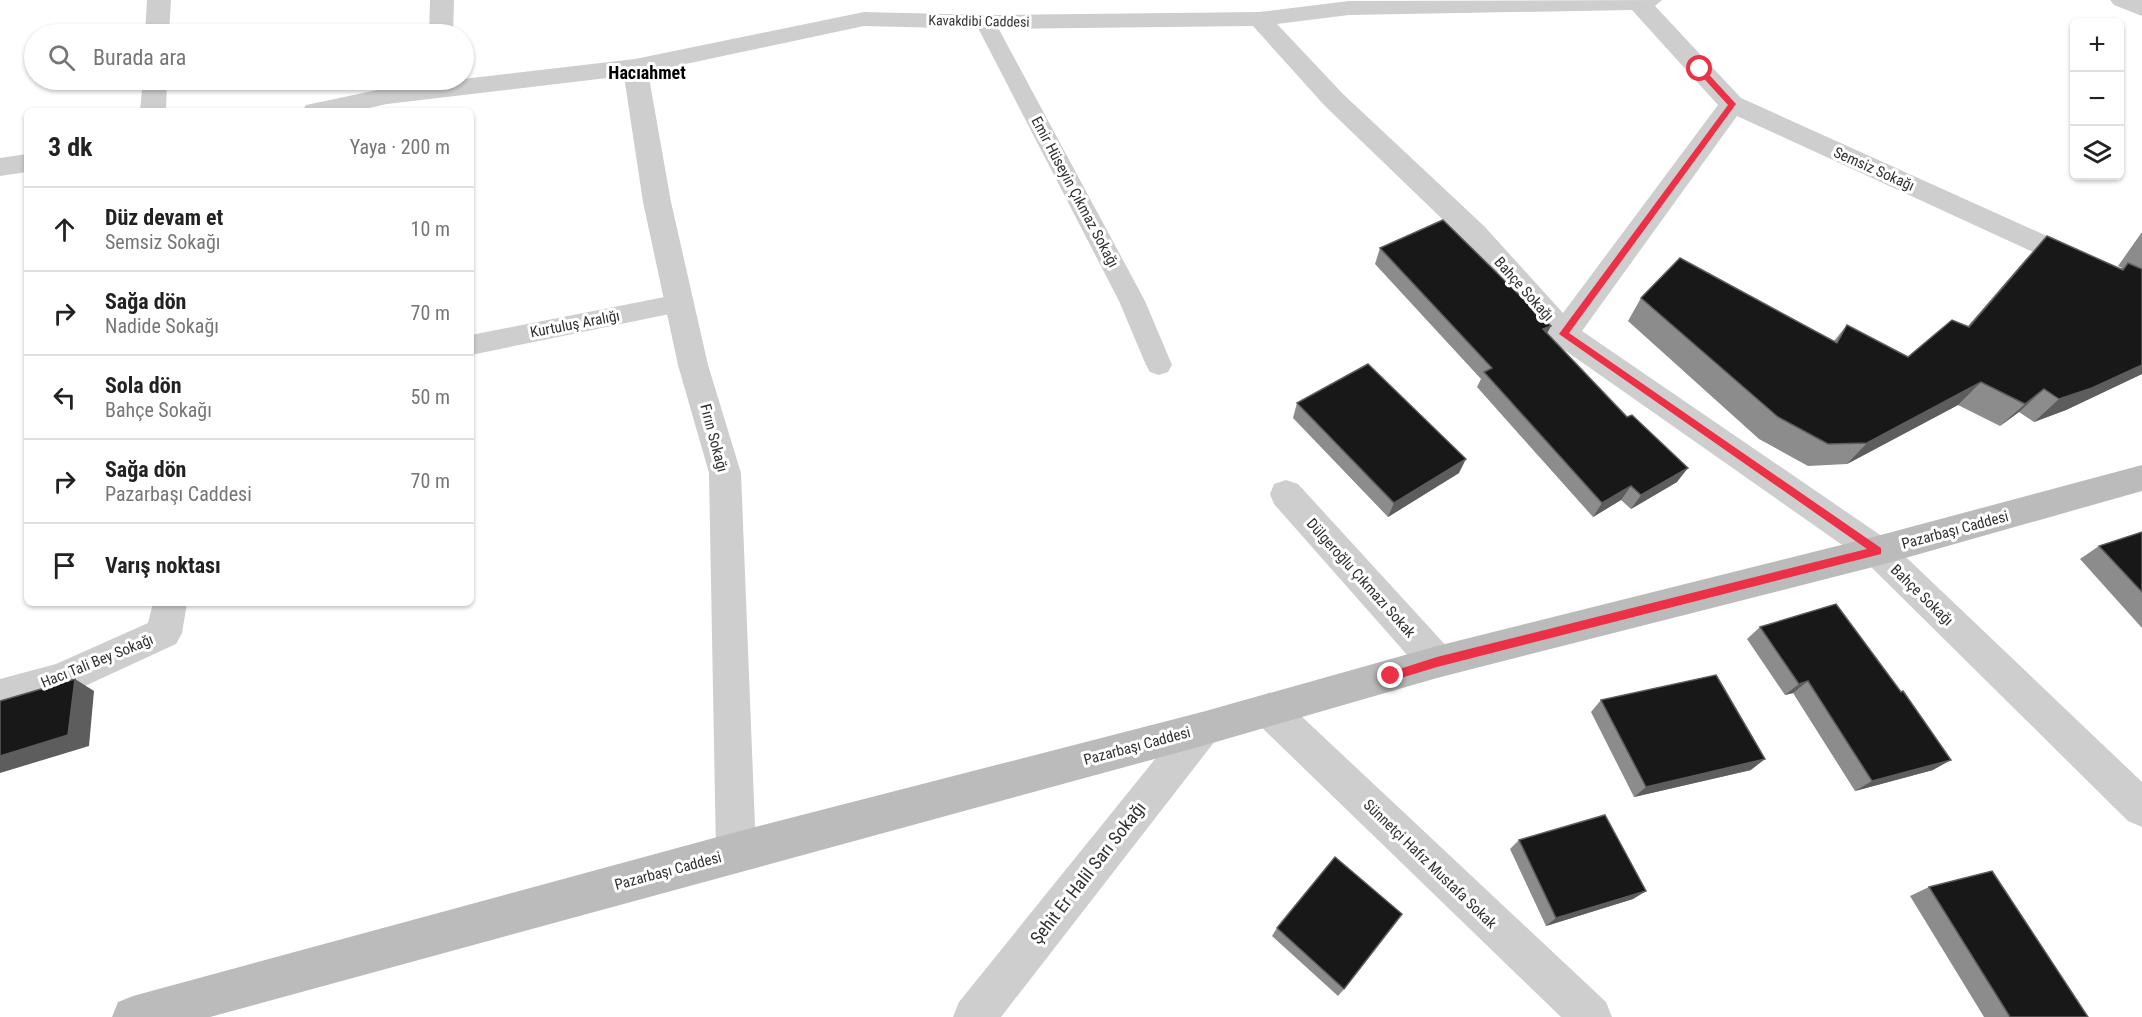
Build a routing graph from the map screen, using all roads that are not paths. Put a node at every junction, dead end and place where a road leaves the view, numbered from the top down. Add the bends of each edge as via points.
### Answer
1 (159, 0) edge
2 (442, 0) edge
3 (2122, 0) edge
4 (1642, 1) edge
5 (1348, 4) edge
6 (865, 9) edge
7 (2142, 9) edge
8 (1259, 19) junction
9 (985, 22) junction
10 (158, 24) edge
11 (441, 24) edge
12 (634, 67) junction
13 (474, 82) edge
14 (154, 90) edge
15 (425, 90) edge
16 (387, 104) edge
17 (1732, 104) junction
18 (153, 108) edge
19 (346, 108) edge
20 (24, 163) edge
21 (0, 167) edge
22 (2142, 291) edge
23 (680, 303) junction
24 (1564, 334) junction
25 (474, 344) edge
26 (1159, 365) dead end
27 (2142, 478) edge
28 (1286, 494) dead end
29 (1877, 551) junction
30 (169, 606) edge
31 (1437, 662) junction
32 (0, 696) edge
33 (1269, 710) junction
34 (1202, 729) junction
35 (2142, 808) edge
36 (736, 852) junction
37 (133, 1017) edge
38 (974, 1017) edge
39 (1591, 1017) edge

1 - 10 street
2 - 11 street
3 - 7 street
4 - 5 street, Kavakdibi Caddesi
4 - 17 street, Semsiz Sokağı
5 - 8 street, Kavakdibi Caddesi
6 - 9 street, Kavakdibi Caddesi
6 - 12 street, Kavakdibi Caddesi
8 - 9 street, Kavakdibi Caddesi
8 - 24 street, Bahçe Sokağı via 1334,100 1474,232
9 - 26 lane, Emir Hüseyin Çıkmaz Sokağı via 1132,301
12 - 13 street, Kavakdibi Caddesi
12 - 23 street, Fırın Sokağı via 657,202
14 - 18 street
15 - 16 street, Kavakdibi Caddesi
16 - 19 street, Kavakdibi Caddesi
17 - 22 street, Semsiz Sokağı
17 - 24 street
20 - 21 street
23 - 25 lane, Kurtuluş Aralığı
23 - 36 street, Fırın Sokağı via 693,366 725,473
24 - 29 street, Bahçe Sokağı
27 - 29 street, Pazarbaşı Caddesi
28 - 31 street, Dülgeroğlu Çıkmazı Sokak
29 - 31 street, Pazarbaşı Caddesi
29 - 35 street, Bahçe Sokağı
30 - 32 street, Hacı Tali Bey Sokağı via 164,633 61,679
31 - 33 street, Pazarbaşı Caddesi
33 - 34 street, Pazarbaşı Caddesi
33 - 39 street, Sünnetçi Hafız Mustafa Sokak
34 - 36 street, Pazarbaşı Caddesi
34 - 38 street, Şehit Er Halil Sarı Sokağı
36 - 37 street, Pazarbaşı Caddesi

